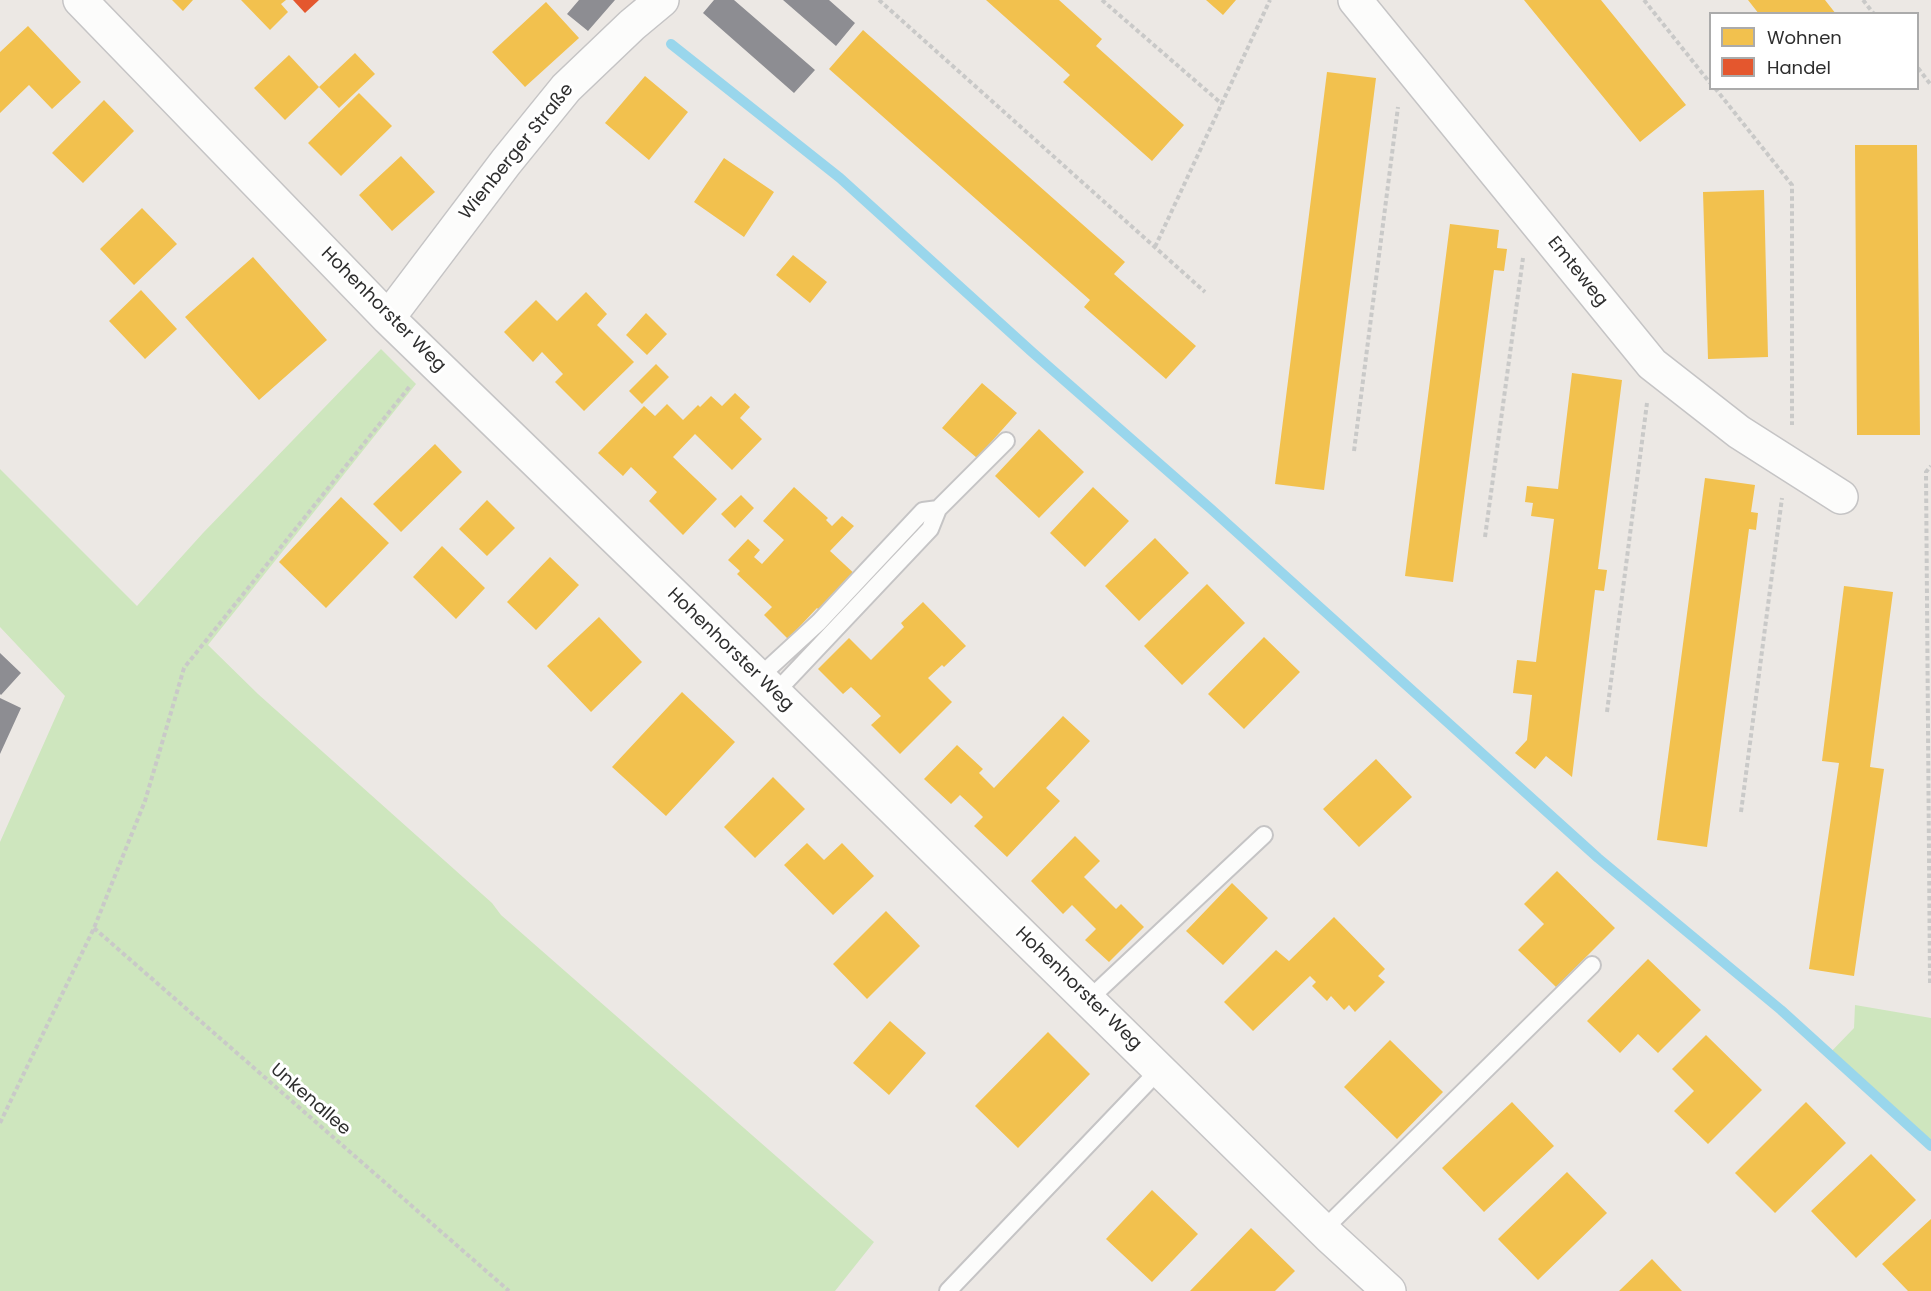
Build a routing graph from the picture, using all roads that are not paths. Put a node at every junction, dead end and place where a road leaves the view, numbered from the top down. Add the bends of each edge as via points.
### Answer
1 (80, 0) edge
2 (662, 0) edge
3 (1355, 0) edge
4 (388, 318) junction
5 (1006, 441) dead end
6 (1841, 497) dead end
7 (938, 509) junction
8 (766, 686) junction
9 (1263, 835) dead end
10 (1592, 965) dead end
11 (1089, 1000) junction
12 (1160, 1070) junction
13 (1323, 1230) junction
14 (948, 1291) edge
15 (1389, 1291) edge

1 - 4 street, Hohenhorster Weg
2 - 4 street, Wienberger Straße via 566,88
3 - 6 street, Emteweg via 1652,364 1739,432
4 - 8 street, Hohenhorster Weg
5 - 7 lane
7 - 8 lane via 930,529
7 - 8 lane via 923,511 819,622
8 - 11 street, Hohenhorster Weg
9 - 11 lane
10 - 13 lane
11 - 12 street, Hohenhorster Weg
12 - 13 street, Hohenhorster Weg
12 - 14 lane
13 - 15 street, Hohenhorster Weg

